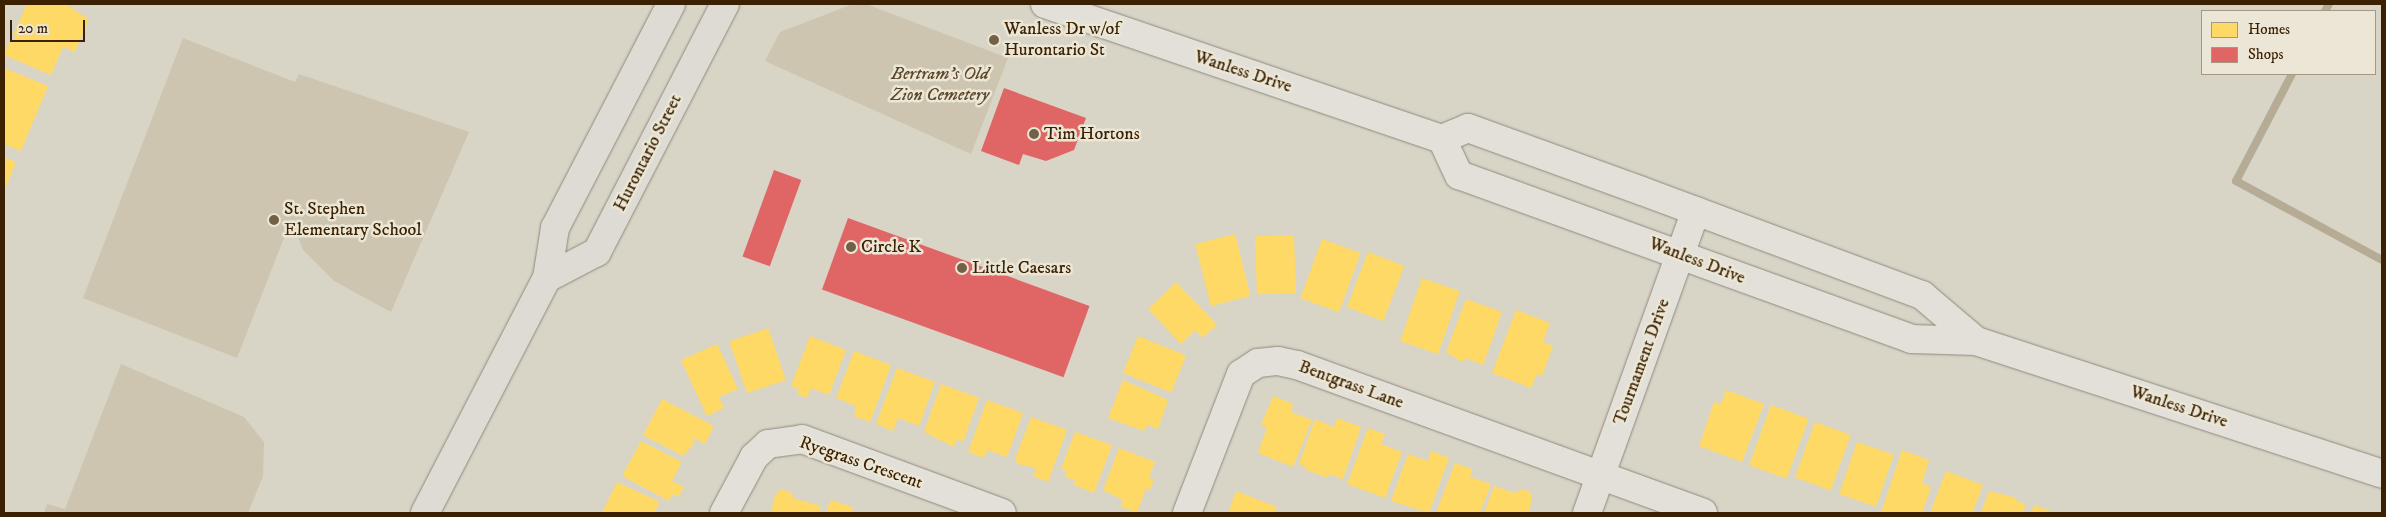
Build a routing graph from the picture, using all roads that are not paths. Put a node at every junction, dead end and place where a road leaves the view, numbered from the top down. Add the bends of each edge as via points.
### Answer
1 (671, 4) edge
2 (725, 4) edge
3 (1045, 4) edge
4 (1442, 139) junction
5 (1696, 211) junction
6 (1680, 255) junction
7 (546, 278) junction
8 (1976, 342) junction
9 (2382, 474) edge
10 (1601, 477) junction
11 (425, 513) edge
12 (724, 513) edge
13 (1002, 513) edge
14 (1188, 513) edge
15 (1588, 513) edge
16 (1702, 513) edge

1 - 7 main road via 555,228
2 - 7 main road, Hurontario Street via 597,252
3 - 4 main road, Wanless Drive
4 - 5 main road, Wanless Drive via 1468,128
4 - 6 main road, Wanless Drive via 1459,175
5 - 6 main road, Tournament Drive
5 - 8 main road, Wanless Drive via 1922,295
6 - 8 main road, Wanless Drive via 1911,339
6 - 10 main road, Tournament Drive
7 - 11 main road
8 - 9 main road, Wanless Drive
10 - 14 main road, Bentgrass Lane via 1297,365 1278,361 1258,363 1241,374
10 - 15 main road, Tournament Drive
10 - 16 main road, Bentgrass Lane
12 - 13 main road, Ryegrass Crescent via 754,457 768,444 802,440

